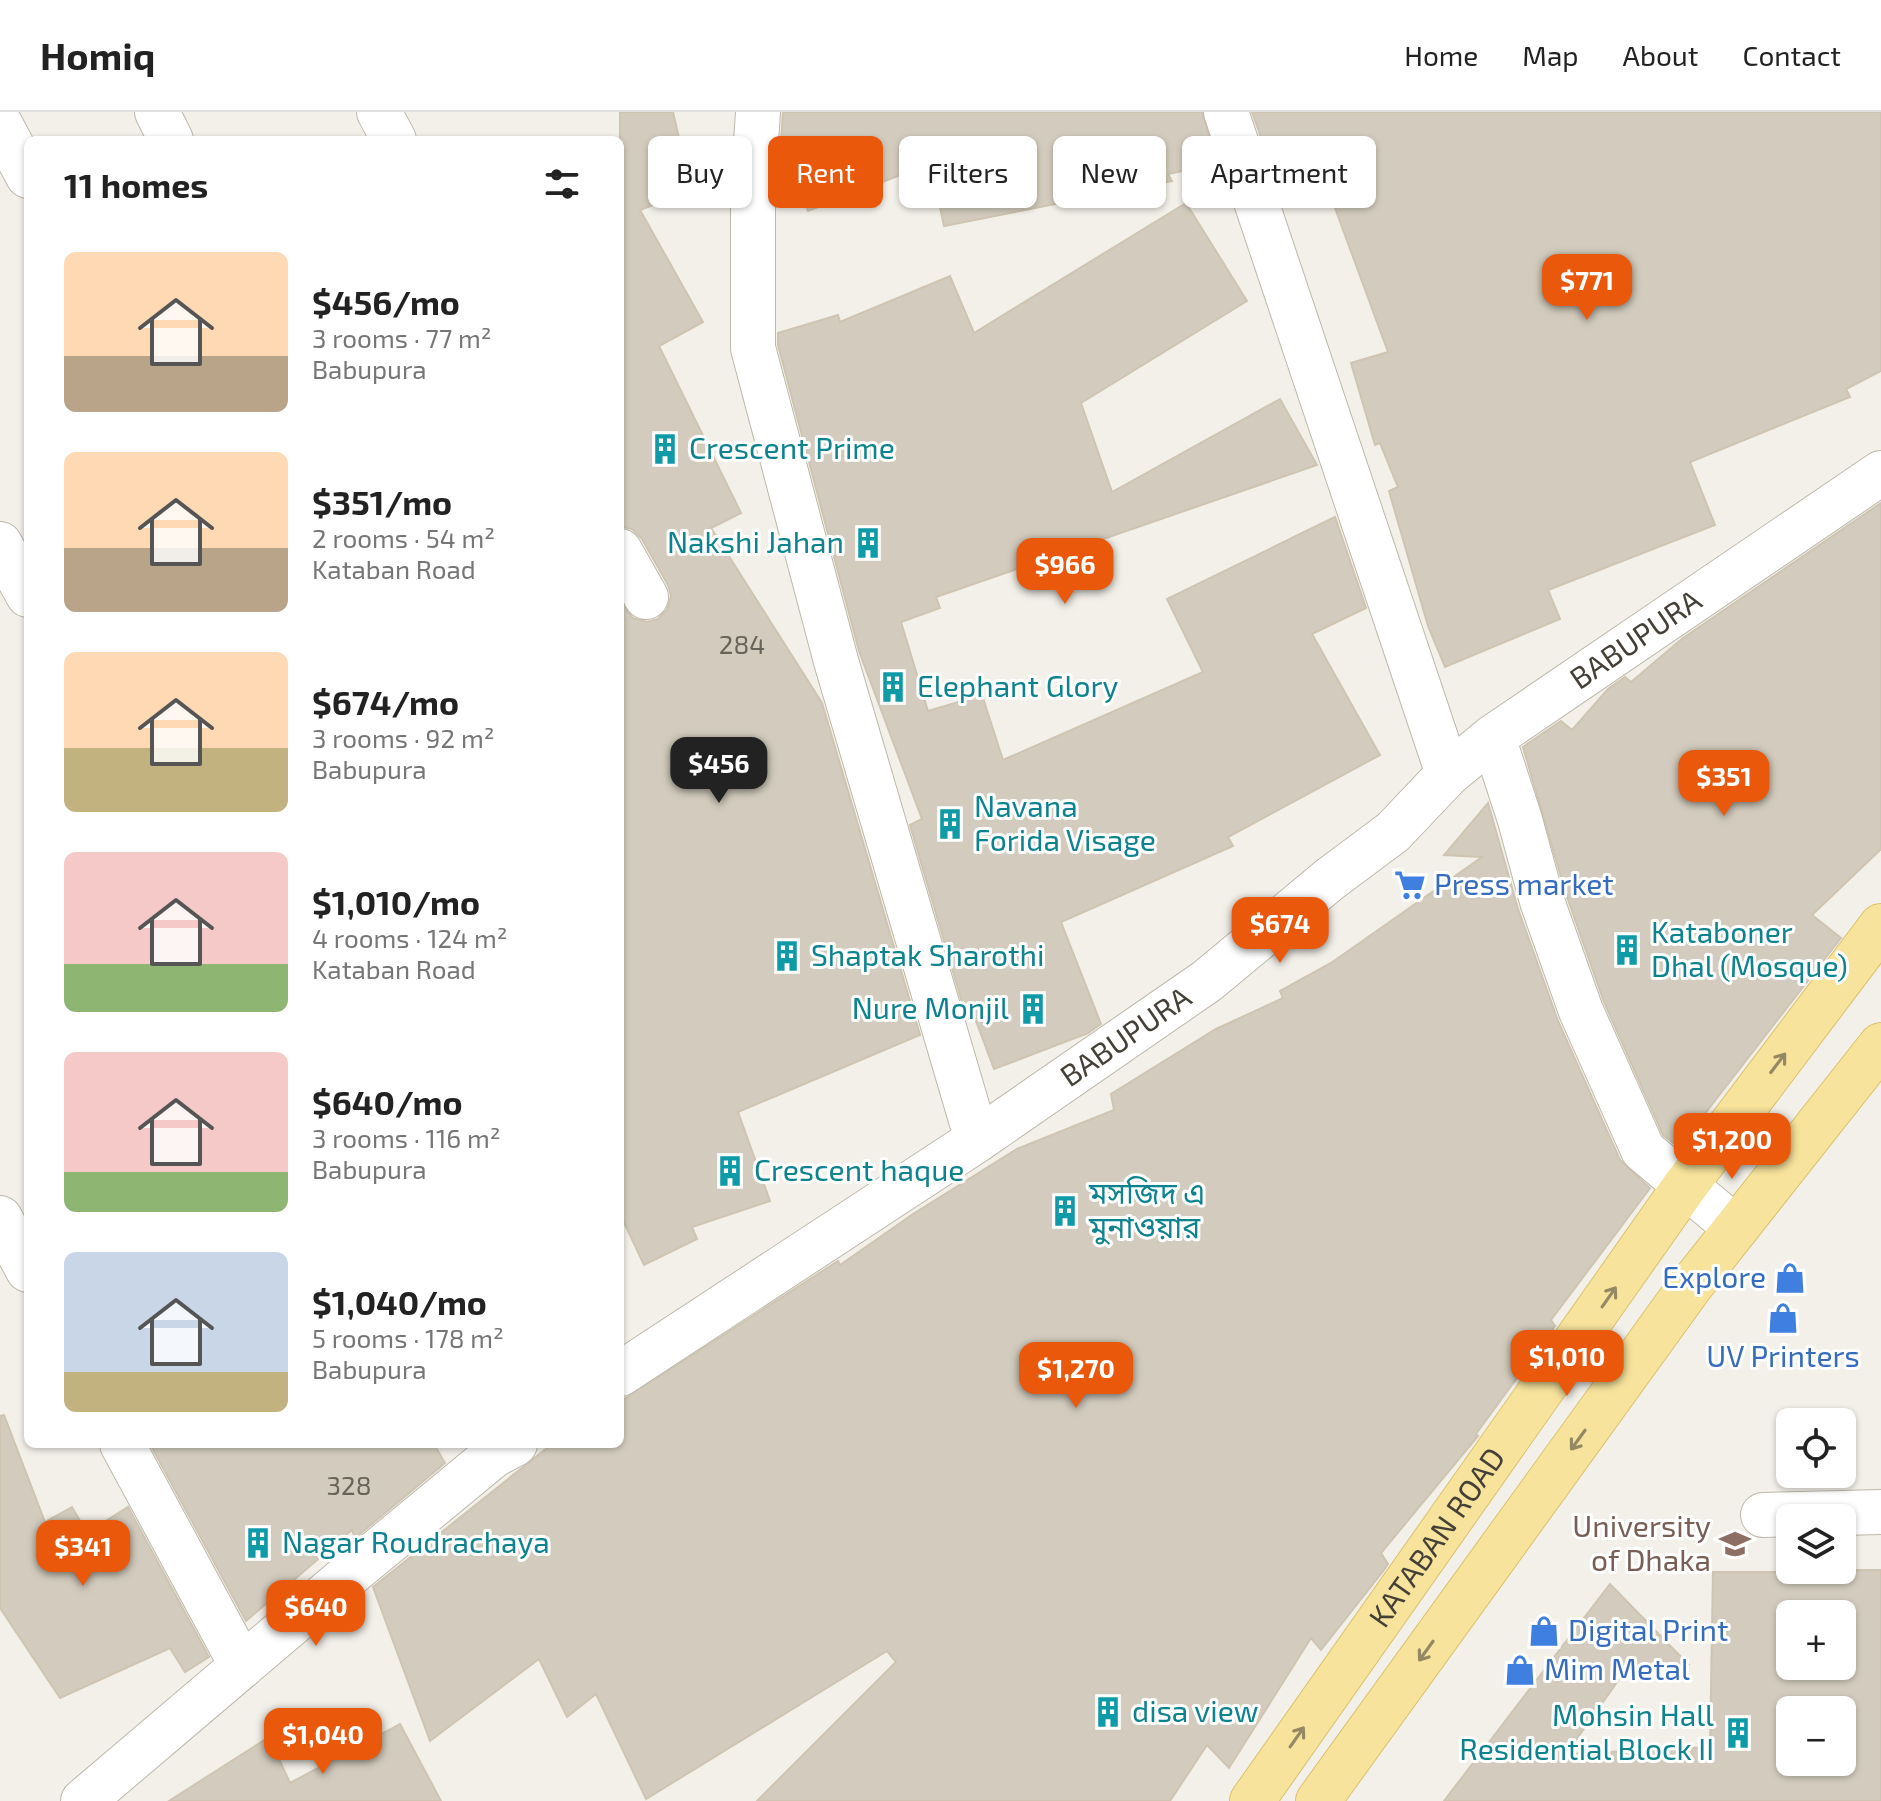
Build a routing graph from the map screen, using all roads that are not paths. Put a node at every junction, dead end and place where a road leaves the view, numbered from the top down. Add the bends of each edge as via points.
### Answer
1 (157, 112) edge
2 (379, 112) edge
3 (758, 112) edge
4 (1226, 112) edge
5 (0, 124) edge
6 (169, 136) edge
7 (392, 136) edge
8 (24, 169) edge
9 (1881, 473) edge
10 (0, 544) edge
11 (624, 558) edge
12 (24, 588) edge
13 (646, 597) dead end
14 (1493, 737) junction
15 (1448, 774) junction
16 (1881, 926) edge
17 (1881, 1045) edge
18 (977, 1140) junction
19 (1685, 1186) junction
20 (0, 1218) edge
21 (1736, 1228) junction
22 (24, 1263) edge
23 (624, 1371) edge
24 (124, 1448) edge
25 (499, 1448) edge
26 (1881, 1512) edge
27 (1763, 1515) dead end
28 (242, 1666) junction
29 (83, 1801) edge
30 (1252, 1801) edge
31 (1318, 1801) edge

1 - 6 street
2 - 7 street
3 - 18 street via 752,202 753,348 836,661
4 - 15 street
5 - 8 street
9 - 14 street, BABUPURA
10 - 12 street
11 - 13 street
14 - 15 street, BABUPURA
14 - 19 street via 1581,1011 1643,1150
15 - 18 street, BABUPURA via 1393,832 1207,981
19 -> 16 main road, KATABAN ROAD
17 - 21 main road, KATABAN ROAD
18 - 23 street, BABUPURA
19 - 21 street
30 -> 19 main road, KATABAN ROAD
20 - 22 street
21 -> 31 main road, KATABAN ROAD
24 - 28 street
25 - 28 street
26 - 27 street
28 - 29 street

